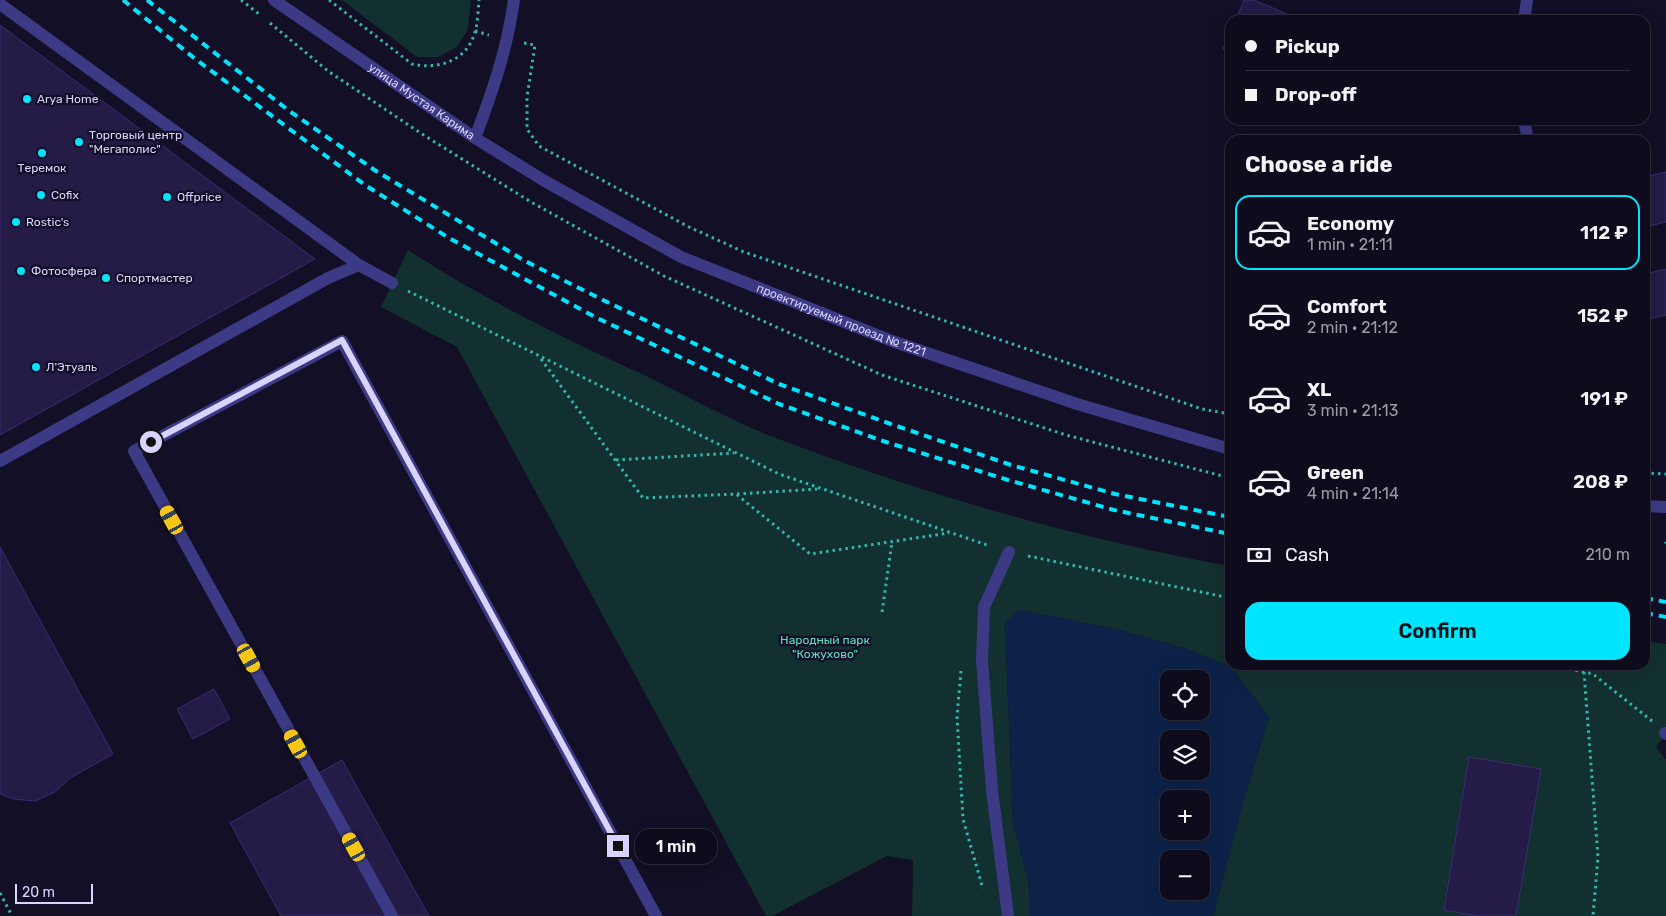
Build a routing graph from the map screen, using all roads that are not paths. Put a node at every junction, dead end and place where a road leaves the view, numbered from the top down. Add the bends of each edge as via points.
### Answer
1 (274, 0) edge
2 (514, 0) edge
3 (1527, 0) edge
4 (0, 4) edge
5 (1525, 15) edge
6 (475, 138) junction
7 (359, 265) junction
8 (392, 283) road end
9 (1225, 448) edge
10 (0, 461) edge
11 (1650, 506) edge
12 (1666, 507) edge
13 (1009, 552) road end
14 (392, 916) edge
15 (656, 916) edge
16 (1008, 916) edge

1 - 6 street, улица Мустая Карима
2 - 6 street, улица Мустая Карима via 508,39
3 - 5 street
4 - 7 street
6 - 9 street, проектируемый проезд № 1221 via 681,257 892,341 1077,404
7 - 8 street
7 - 10 street via 328,278
11 - 12 street
13 - 16 street via 984,607 982,661 992,790
14 - 15 street via 134,451 342,340

